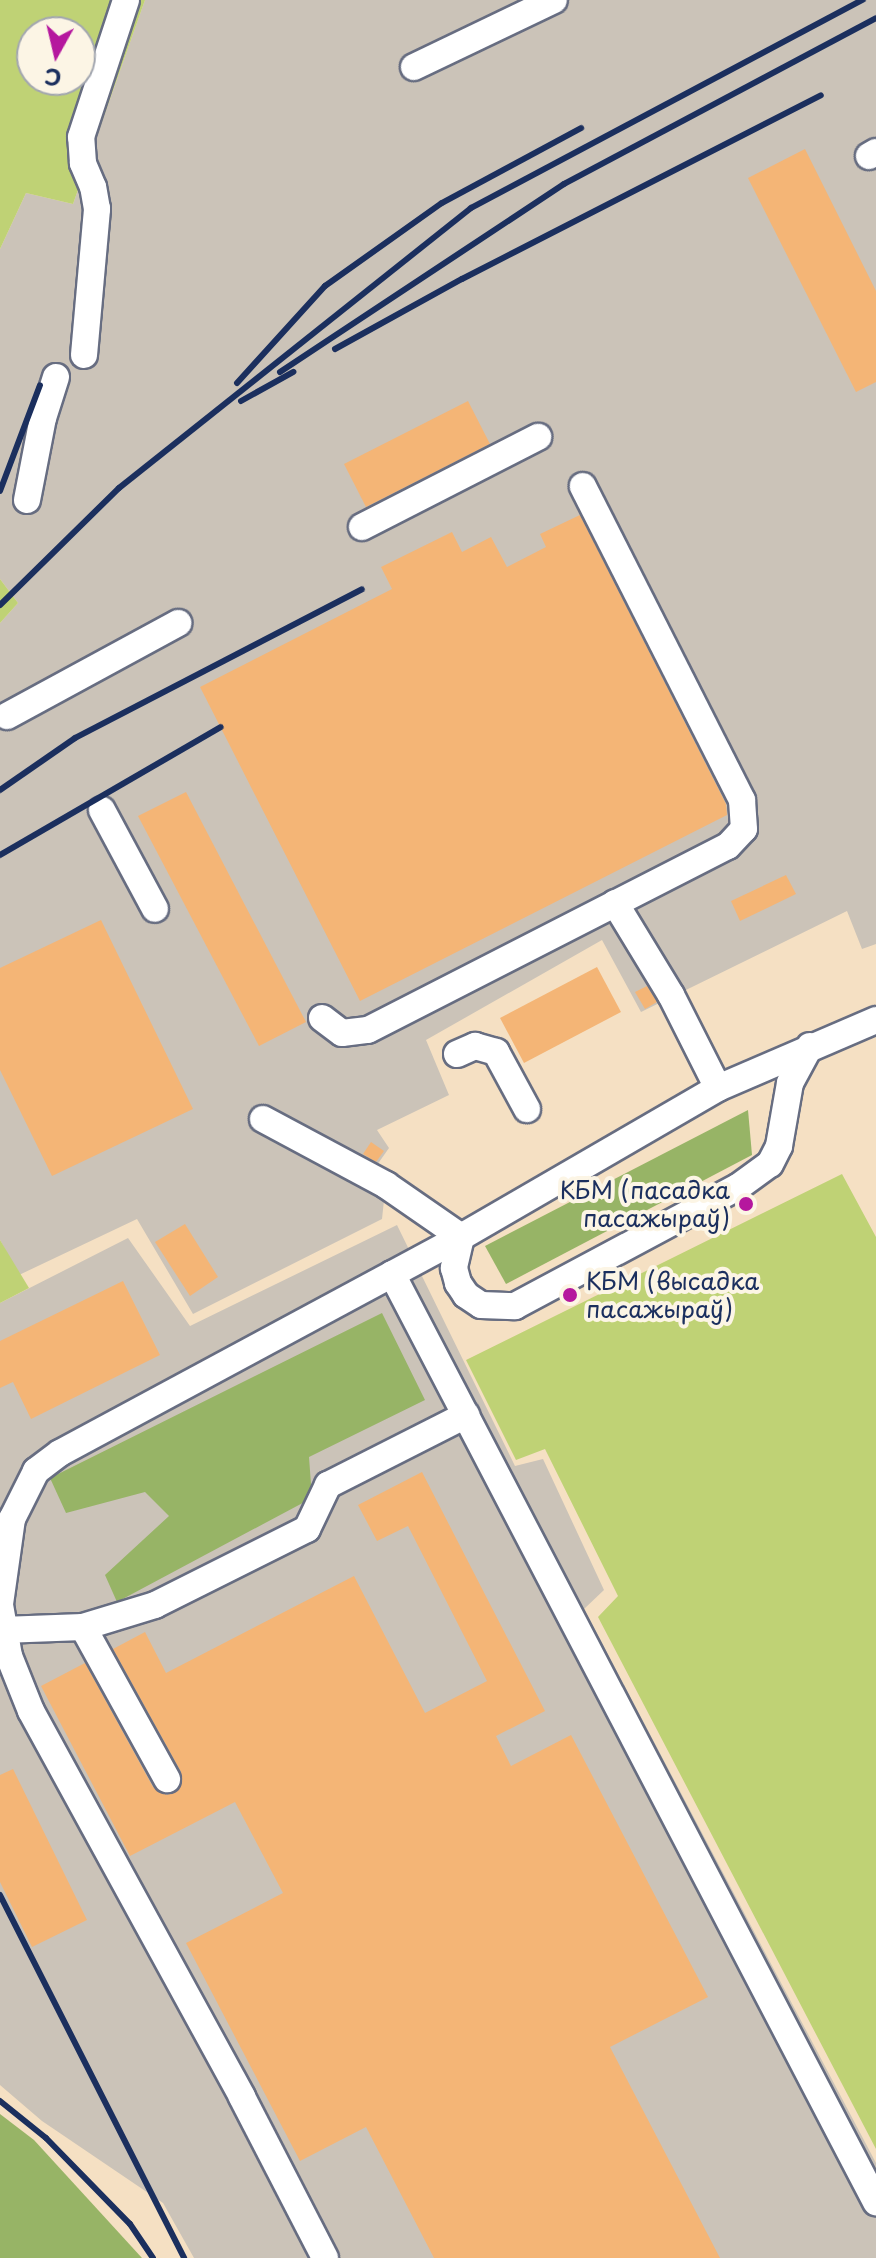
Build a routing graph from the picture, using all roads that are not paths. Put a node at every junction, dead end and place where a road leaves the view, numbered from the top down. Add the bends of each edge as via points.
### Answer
1 (126, 0) edge
2 (554, 0) edge
3 (414, 67) dead end
4 (84, 355) dead end
5 (56, 377) dead end
6 (538, 437) dead end
7 (583, 486) dead end
8 (27, 500) dead end
9 (362, 527) dead end
10 (178, 623) dead end
11 (7, 716) dead end
12 (102, 810) dead end
13 (615, 903) junction
14 (155, 909) dead end
15 (322, 1018) dead end
16 (876, 1021) edge
17 (810, 1046) junction
18 (457, 1054) dead end
19 (718, 1088) junction
20 (527, 1109) dead end
21 (263, 1119) dead end
22 (461, 1237) junction
23 (392, 1274) junction
24 (466, 1415) junction
25 (1, 1613) edge
26 (83, 1627) junction
27 (167, 1779) dead end
28 (876, 2202) edge
29 (325, 2258) edge

1 - 4 street via 81,137 97,209
2 - 3 street
5 - 8 street
6 - 9 street
7 - 13 street via 742,800 746,819 728,846
10 - 11 street
12 - 14 street
13 - 15 street via 368,1030 342,1033
13 - 19 street via 671,995
16 - 17 street
17 - 19 street
17 - 22 street via 790,1083 779,1146 770,1164 738,1187 515,1306 481,1305 466,1295 454,1268
18 - 20 street via 475,1046 496,1052
19 - 22 street
21 - 22 street via 386,1185
22 - 23 street
23 - 24 street
23 - 25 street via 60,1453 36,1471 12,1519
24 - 26 street via 328,1485 307,1529 155,1605
24 - 28 street
25 - 26 street
25 - 29 street via 31,1711
26 - 27 street

